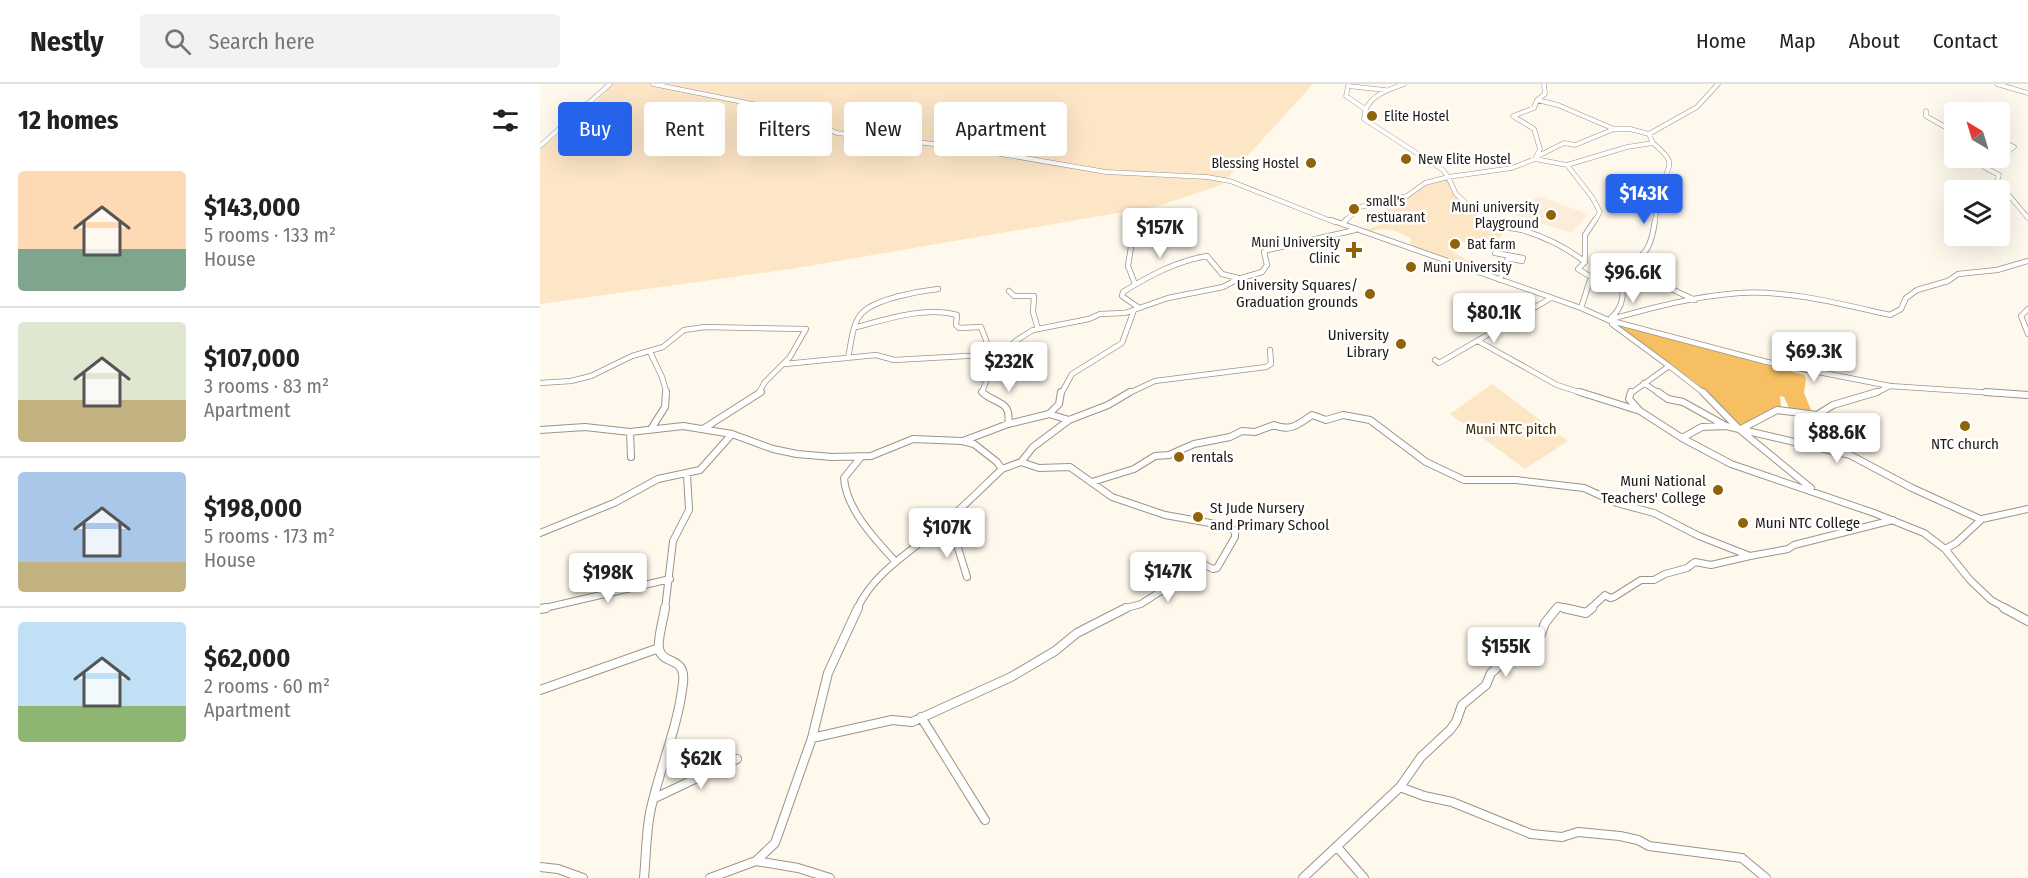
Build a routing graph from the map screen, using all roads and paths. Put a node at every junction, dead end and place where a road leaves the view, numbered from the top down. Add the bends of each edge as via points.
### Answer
1 (610, 84) edge
2 (653, 84) edge
3 (1404, 84) edge
4 (1544, 84) edge
5 (1718, 84) edge
6 (1997, 84) edge
7 (1395, 86) edge
8 (1386, 90) junction
9 (2028, 93) edge
10 (1537, 100) junction
11 (1365, 109) junction
12 (1926, 111) dead end
13 (1944, 128) edge
14 (1614, 129) junction
15 (1648, 134) junction
16 (1653, 143) junction
17 (540, 146) edge
18 (1537, 158) junction
19 (1567, 165) junction
20 (1986, 168) edge
21 (1448, 177) junction
22 (2028, 218) edge
23 (1342, 224) junction
24 (1355, 230) junction
25 (1131, 247) dead end
26 (1495, 253) dead end
27 (2028, 261) edge
28 (1585, 262) junction
29 (1625, 271) junction
30 (1591, 277) junction
31 (1619, 277) junction
32 (1238, 279) junction
33 (1500, 280) junction
34 (1135, 284) junction
35 (938, 289) dead end
36 (1009, 291) dead end
37 (1551, 298) junction
38 (1696, 301) junction
39 (1581, 308) junction
40 (1137, 309) junction
41 (2028, 309) edge
42 (1608, 320) junction
43 (857, 327) junction
44 (1038, 329) junction
45 (2028, 334) edge
46 (1478, 341) dead end
47 (1270, 350) dead end
48 (650, 352) junction
49 (995, 356) junction
50 (848, 358) junction
51 (1435, 360) dead end
52 (785, 364) junction
53 (1670, 366) junction
54 (540, 383) edge
55 (1644, 383) junction
56 (1890, 386) junction
57 (2028, 395) edge
58 (1640, 411) junction
59 (1049, 414) junction
60 (1068, 420) junction
61 (1008, 424) junction
62 (1726, 426) junction
63 (651, 429) junction
64 (703, 429) junction
65 (540, 430) edge
66 (1740, 430) junction
67 (630, 432) junction
68 (732, 434) junction
69 (1682, 438) junction
70 (962, 441) junction
71 (630, 457) dead end
72 (861, 457) junction
73 (1021, 462) junction
74 (1002, 469) junction
75 (687, 474) junction
76 (1092, 483) junction
77 (1813, 491) junction
78 (2028, 509) edge
79 (1980, 519) junction
80 (1893, 520) junction
81 (936, 531) junction
82 (540, 533) edge
83 (1945, 549) junction
84 (1750, 556) junction
85 (895, 561) junction
86 (967, 577) dead end
87 (670, 579) junction
88 (540, 609) edge
89 (2028, 621) edge
90 (659, 648) junction
91 (540, 690) edge
92 (921, 717) junction
93 (813, 738) junction
94 (737, 759) dead end
95 (1400, 787) junction
96 (655, 798) junction
97 (985, 820) dead end
98 (1338, 848) junction
99 (756, 861) junction
100 (540, 867) edge
101 (584, 878) edge
102 (644, 878) edge
103 (710, 878) edge
104 (830, 878) edge
105 (1303, 878) edge
106 (1364, 878) edge
107 (1766, 878) edge

1 - 17 street
2 - 23 street via 783,110 840,134 960,147 1106,172 1234,182
3 - 7 street
4 - 10 street via 1545,94
5 - 15 street via 1689,113
6 - 9 street
7 - 8 street
8 - 11 street via 1377,94
8 - 11 street via 1348,86 1346,96
10 - 14 street
10 - 18 street via 1532,110 1513,118 1534,129 1540,148
11 - 21 street via 1363,116 1367,122
12 - 13 street via 1926,116
14 - 15 street
14 - 18 street via 1575,145 1564,143
15 - 16 street
16 - 19 street
16 - 29 street via 1669,158 1669,173 1645,255
18 - 19 street
18 - 21 street via 1512,168
19 - 28 street via 1600,212 1585,235
20 - 22 street via 1999,175 1997,181
21 - 23 street via 1425,183 1407,196 1360,207
21 - 28 street via 1456,194 1487,222 1564,246
23 - 24 street
24 - 32 street via 1267,250 1263,255 1265,269
24 - 33 street
25 - 34 street via 1128,266
26 - 33 street via 1523,258 1508,258
27 - 38 street via 1997,270 1958,274 1917,290 1906,298 1900,310 1890,315 1798,296 1740,293
28 - 30 street via 1578,268
29 - 31 street
29 - 38 street via 1650,275
30 - 31 street
30 - 39 street
31 - 42 street via 1623,297 1619,312
32 - 34 street via 1222,274 1205,255 1163,269
32 - 40 street via 1223,287
33 - 37 street
34 - 40 street via 1122,296
35 - 43 street via 915,292 866,310
36 - 44 street via 1017,297 1034,296
37 - 39 street
37 - 51 street via 1439,363
38 - 42 street via 1666,304
39 - 42 street
40 - 44 street
40 - 59 street via 1122,343 1072,374 1061,391 1059,404
41 - 45 street via 2021,316
42 - 53 street
42 - 56 street via 1767,362
43 - 49 street via 897,317 954,313 958,328 981,327
43 - 50 street
44 - 49 street
46 - 58 street via 1557,386
47 - 60 street via 1269,366 1155,381
48 - 52 street via 684,330 806,329
48 - 54 street via 582,379
48 - 63 street via 662,373 667,398
49 - 50 street
49 - 61 street via 983,393 1010,411
50 - 52 street
52 - 64 street via 765,382 761,392
53 - 55 street
53 - 66 street via 1698,386
55 - 58 street via 1630,393 1629,399
55 - 62 street via 1668,399 1683,402
56 - 57 street
56 - 66 street via 1833,405 1817,415 1777,410
58 - 69 street
59 - 60 street
59 - 61 street
60 - 73 street
61 - 70 street
62 - 66 street
62 - 69 street via 1702,427
63 - 64 street
63 - 67 street
64 - 68 street
65 - 67 street via 585,426
66 - 77 street
66 - 79 street via 1859,458
67 - 71 street
68 - 72 street via 797,454
68 - 75 street via 703,468
69 - 77 street via 1731,464
70 - 72 street via 913,439
70 - 74 street via 974,444
72 - 85 street via 844,478 844,491 878,544
73 - 74 street
73 - 76 street via 1039,468 1070,467
74 - 81 street
75 - 82 street via 658,479 614,503
75 - 87 street via 689,510 673,541
76 - 84 street via 1134,469 1155,456 1242,431 1255,432 1274,425 1283,429 1295,427 1312,415 1326,420 1351,415 1375,422 1426,462 1458,478 1584,488 1617,503 1654,513
76 - 92 street via 1105,494 1134,505 1227,526 1235,537 1217,568 1201,566 1141,604 1127,607 1077,633 1011,677
77 - 80 street
78 - 79 street
79 - 83 street via 1960,542
80 - 83 street via 1924,533
80 - 84 street
81 - 85 street
81 - 86 street via 954,535
83 - 89 street via 1991,600
84 - 95 street via 1711,565 1695,562 1654,580 1641,580 1614,597 1605,595 1586,613 1558,606 1541,634 1491,673 1486,685 1462,705 1450,730 1421,757
85 - 93 street via 862,599 843,638 828,673
87 - 88 street
87 - 90 street
90 - 91 street
90 - 96 street via 663,655 680,664 683,682
92 - 93 street via 908,723 892,720
92 - 97 street
93 - 99 street via 775,843
94 - 96 street
95 - 98 street
95 - 107 street via 1452,802 1531,834 1562,837 1578,832 1620,836 1649,846 1742,858
96 - 102 street
98 - 105 street
98 - 106 street
99 - 103 street
99 - 104 street
100 - 101 street

